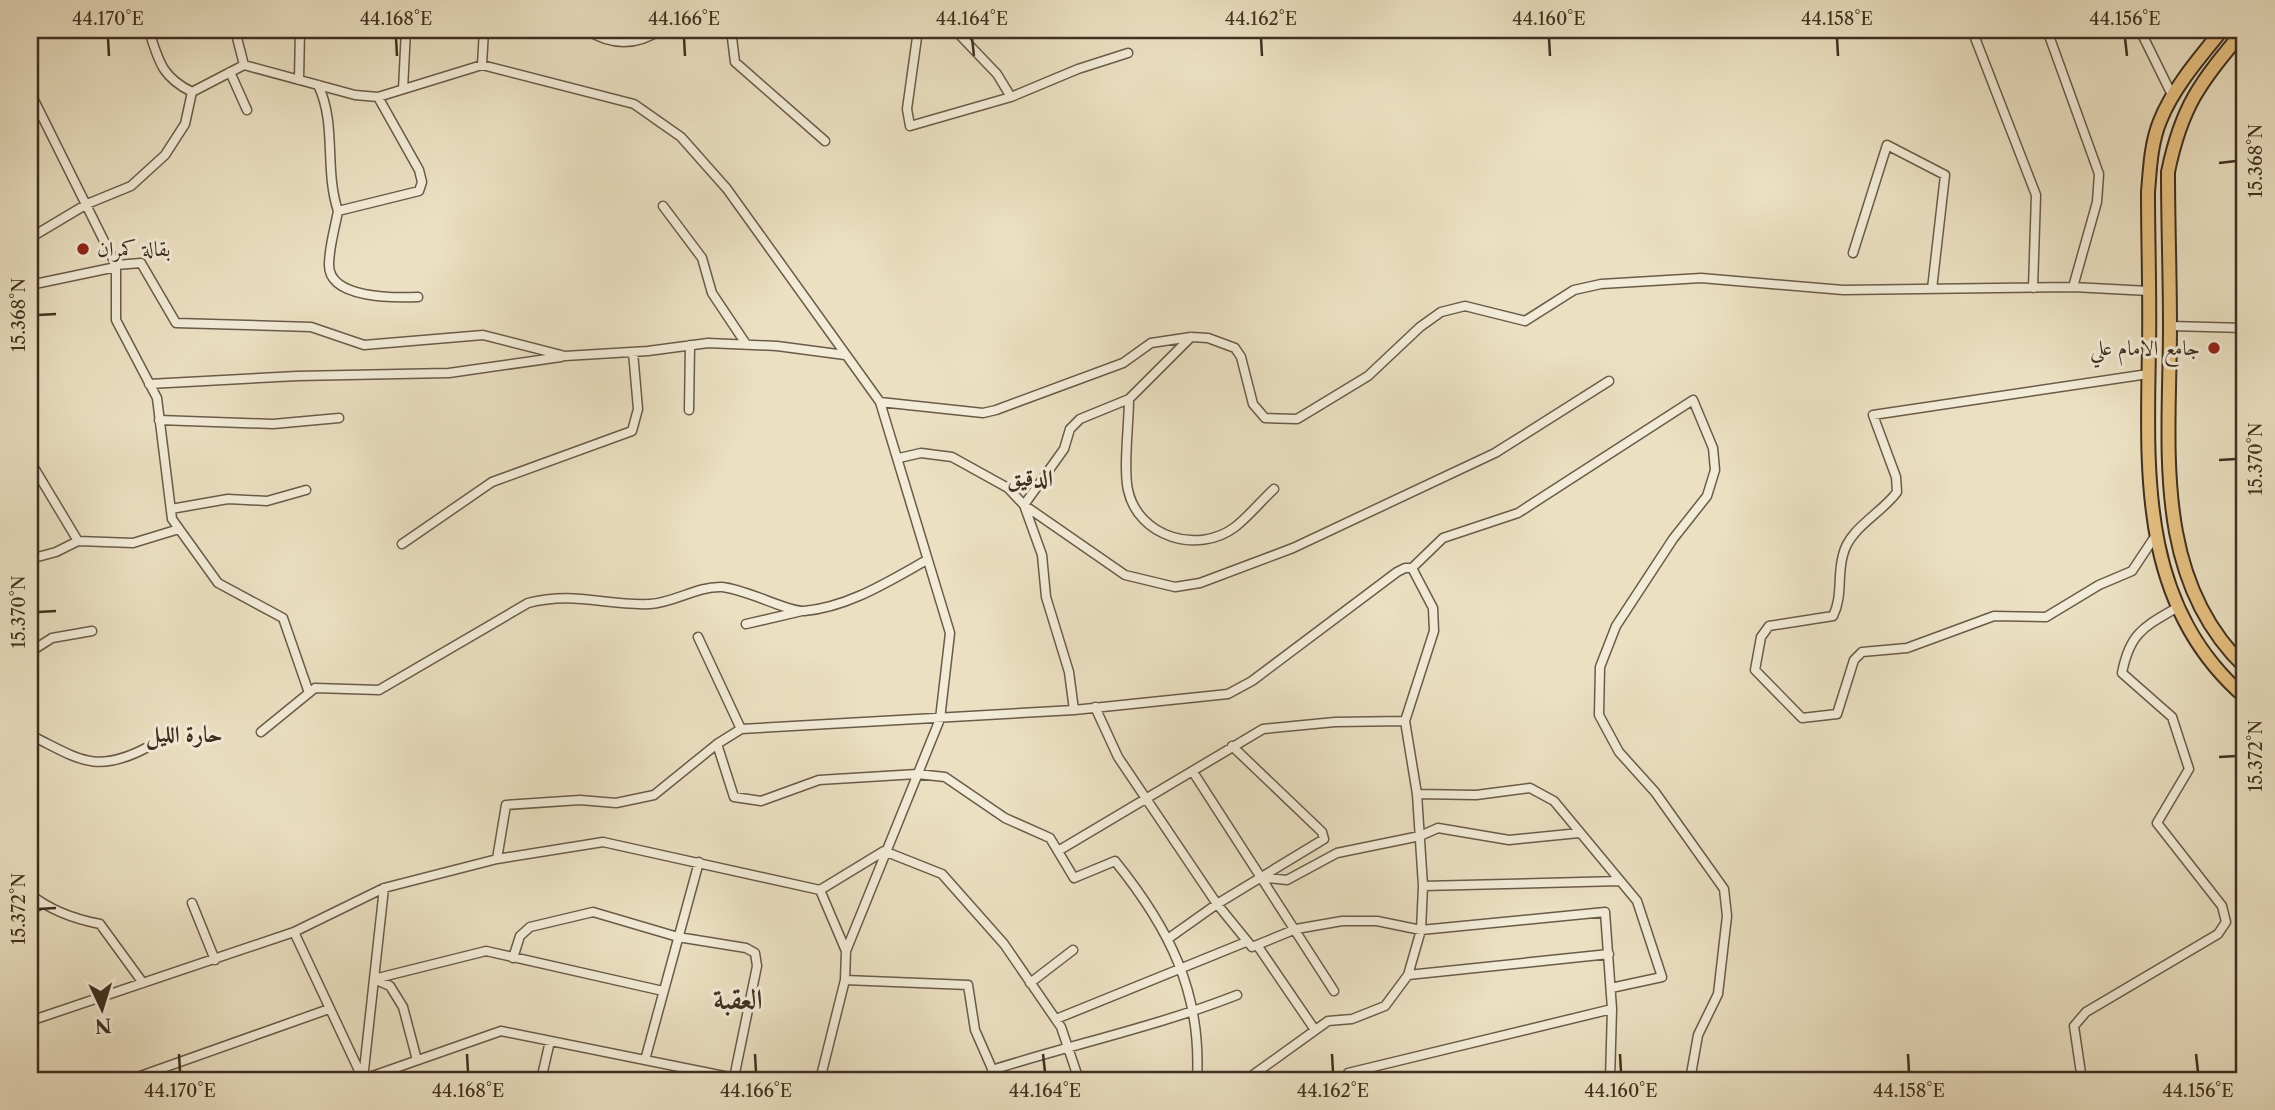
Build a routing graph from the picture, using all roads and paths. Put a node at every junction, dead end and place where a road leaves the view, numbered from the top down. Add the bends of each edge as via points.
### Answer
1 (235, 30) edge
2 (300, 30) edge
3 (405, 30) edge
4 (484, 30) edge
5 (587, 30) edge
6 (660, 30) edge
7 (731, 30) edge
8 (918, 30) edge
9 (955, 30) edge
10 (1972, 30) edge
11 (2046, 30) edge
12 (2140, 30) edge
13 (2222, 30) edge
14 (2244, 30) edge
15 (149, 31) edge
16 (1128, 53) dead end
17 (244, 65) junction
18 (482, 65) junction
19 (230, 72) junction
20 (299, 80) junction
21 (318, 85) junction
22 (403, 89) junction
23 (192, 92) junction
24 (31, 96) edge
25 (378, 97) junction
26 (1011, 97) junction
27 (2173, 97) junction
28 (247, 110) dead end
29 (825, 141) dead end
30 (87, 204) junction
31 (663, 206) dead end
32 (338, 211) junction
33 (30, 238) edge
34 (1853, 253) dead end
35 (116, 266) junction
36 (30, 285) edge
37 (2073, 287) junction
38 (2033, 288) junction
39 (1932, 289) junction
40 (2149, 290) junction
41 (418, 297) dead end
42 (2149, 326) junction
43 (2170, 326) junction
44 (2245, 328) edge
45 (1191, 337) junction
46 (746, 344) junction
47 (690, 345) junction
48 (633, 352) junction
49 (845, 355) junction
50 (565, 356) junction
51 (2148, 374) junction
52 (1609, 381) dead end
53 (149, 384) junction
54 (1129, 399) junction
55 (880, 402) junction
56 (689, 410) dead end
57 (339, 418) dead end
58 (159, 420) junction
59 (899, 458) junction
60 (30, 461) edge
61 (1274, 489) dead end
62 (306, 490) dead end
63 (1024, 505) junction
64 (170, 509) junction
65 (179, 529) junction
66 (2156, 535) junction
67 (78, 541) junction
68 (402, 544) dead end
69 (30, 559) edge
70 (927, 560) junction
71 (1412, 568) junction
72 (2178, 607) junction
73 (802, 611) junction
74 (746, 624) dead end
75 (92, 631) dead end
76 (698, 637) dead end
77 (30, 652) edge
78 (2245, 667) edge
79 (309, 693) junction
80 (2245, 698) edge
81 (1095, 707) junction
82 (1074, 710) junction
83 (940, 719) junction
84 (1405, 721) junction
85 (741, 729) junction
86 (261, 732) dead end
87 (30, 735) edge
88 (717, 744) junction
89 (1232, 746) junction
90 (146, 748) dead end
91 (1194, 772) junction
92 (917, 774) junction
93 (1417, 794) junction
94 (1146, 798) junction
95 (1578, 832) junction
96 (1420, 836) junction
97 (884, 851) junction
98 (1058, 851) junction
99 (497, 859) junction
100 (699, 862) junction
101 (1259, 877) junction
102 (1620, 881) junction
103 (1423, 886) junction
104 (384, 888) junction
105 (820, 890) junction
106 (30, 894) edge
107 (192, 903) dead end
108 (42, 904) junction
109 (1217, 904) junction
110 (30, 910) edge
111 (1296, 929) junction
112 (1421, 930) junction
113 (293, 932) junction
114 (678, 937) junction
115 (1169, 938) junction
116 (1246, 942) junction
117 (1257, 945) junction
118 (1073, 950) dead end
119 (846, 951) junction
120 (1609, 954) junction
121 (513, 958) junction
122 (215, 960) junction
123 (1181, 969) junction
124 (1408, 975) junction
125 (374, 979) junction
126 (845, 980) junction
127 (143, 983) junction
128 (1030, 983) junction
129 (1611, 988) junction
130 (663, 991) junction
131 (1335, 991) dead end
132 (1237, 995) dead end
133 (329, 1009) junction
134 (1612, 1009) junction
135 (1193, 1012) junction
136 (1056, 1019) junction
137 (30, 1021) edge
138 (1315, 1030) junction
139 (551, 1041) junction
140 (1067, 1046) junction
141 (417, 1060) junction
142 (645, 1060) junction
143 (992, 1070) junction
144 (734, 1078) junction
145 (1079, 1078) edge
146 (129, 1080) edge
147 (362, 1080) edge
148 (541, 1080) edge
149 (744, 1080) edge
150 (820, 1080) edge
151 (997, 1080) edge
152 (1065, 1080) edge
153 (1197, 1080) edge
154 (1246, 1080) edge
155 (1352, 1080) edge
156 (1610, 1080) edge
157 (1690, 1080) edge
158 (2082, 1080) edge

1 - 17 street
2 - 20 street
3 - 22 street
4 - 18 street
5 - 6 street via 623,44 646,40
7 - 29 street via 735,62
8 - 26 street via 907,109 910,126
9 - 26 street via 997,74
10 - 38 street via 2036,195
11 - 37 street via 2099,174 2097,202
12 - 27 street
13 - 27 main road
14 - 43 main road via 2190,100 2176,135 2168,172
15 - 23 street via 171,82
16 - 26 street
17 - 19 street
17 - 20 street
18 - 22 street
18 - 49 street via 634,104 681,137 727,189
19 - 23 street
19 - 28 street
20 - 21 street
21 - 25 street
21 - 32 street via 329,113 332,188
22 - 25 street
23 - 30 street via 185,124 165,155 131,186
24 - 30 street
25 - 32 street via 419,170 419,191
27 - 40 main road via 2160,121 2151,155
30 - 33 street
30 - 35 street
31 - 46 street via 702,258 712,293
32 - 41 street via 329,266 332,276 344,288 384,298
34 - 39 street via 1887,145 1945,175
35 - 36 street
35 - 50 street via 141,262 176,323 311,327 364,345 483,335
35 - 53 street via 116,320
37 - 38 street
37 - 40 street
38 - 39 street
39 - 45 street via 1843,290 1701,278 1574,290 1525,321 1465,306 1441,312 1368,376 1297,419 1265,418 1253,404 1235,348
40 - 42 main road
42 - 43 main road
42 - 51 main road
43 - 44 street
43 - 78 main road via 2167,471 2173,523 2197,600 2224,646
45 - 54 street
45 - 55 street via 1150,342 1123,363 983,413
46 - 47 street
46 - 49 street
47 - 48 street
47 - 56 street
48 - 50 street
48 - 68 street via 638,409 632,431 492,482
49 - 55 street
50 - 53 street via 449,373
51 - 66 main road via 2147,469
51 - 66 street via 1872,415 1896,477 1897,492 1852,535 1843,555 1839,603 1833,616 1769,626 1761,637 1755,670 1802,718 1837,714 1854,660 1862,652 1907,648 1994,616 2046,617 2132,571
52 - 63 street via 1495,453 1293,548 1200,583 1175,587 1125,575
53 - 58 street via 157,398
54 - 61 street via 1128,490 1137,512 1156,533 1184,541 1234,528
54 - 63 street via 1080,419 1070,429 1064,450
55 - 59 street
57 - 58 street via 273,424
58 - 64 street
59 - 63 street via 921,453 952,457 1008,488
59 - 70 street
60 - 67 street
62 - 64 street via 267,501 228,499
63 - 82 street via 1042,555 1046,597 1069,672
64 - 65 street
65 - 67 street via 133,543
65 - 79 street via 218,583 282,618
66 - 72 main road
67 - 69 street
70 - 73 street via 856,597
70 - 83 street via 950,633
71 - 81 street via 1398,572 1240,689
71 - 84 street via 1433,608 1434,631
71 - 157 street via 1443,538 1518,513 1693,400 1713,448 1715,470 1707,496 1616,626 1600,667 1600,715 1619,752 1655,792 1724,889 1727,916 1718,994 1698,1035
72 - 80 main road via 2207,659
72 - 158 street via 2138,630 2126,652 2122,673 2172,718 2189,769 2157,823 2222,906 2225,922 2218,934 2086,1012 2074,1026
73 - 74 street
73 - 79 street via 721,587 652,604 555,596 528,603 379,690 315,688
75 - 77 street via 52,638
76 - 85 street
79 - 86 street
81 - 82 street
81 - 94 street via 1118,757
82 - 83 street
83 - 85 street
83 - 92 street
84 - 89 street via 1289,725 1263,729
84 - 93 street
85 - 88 street
87 - 90 street via 75,758 99,762 121,761
88 - 92 street via 734,797 761,801 819,780
88 - 99 street via 654,795 632,802 506,805
89 - 91 street
89 - 101 street via 1322,832 1324,839
91 - 94 street
91 - 101 street
92 - 97 street
92 - 98 street via 945,777 1006,818 1050,838
93 - 95 street via 1530,788 1553,801
93 - 96 street
94 - 98 street
94 - 109 street
95 - 96 street via 1509,841 1438,828
95 - 102 street
96 - 101 street via 1337,853 1287,880
96 - 103 street
97 - 105 street
97 - 119 street
97 - 128 street via 942,874 1004,944
98 - 115 street via 1074,878 1115,861 1144,896
99 - 100 street via 603,842
99 - 104 street
100 - 105 street
100 - 114 street
101 - 109 street
101 - 111 street
102 - 103 street
102 - 129 street via 1637,901 1662,977
103 - 112 street
104 - 113 street
104 - 125 street
105 - 119 street
106 - 108 street
107 - 122 street
108 - 110 street
108 - 127 street via 74,919 100,924
109 - 115 street
109 - 116 street
111 - 112 street via 1377,921
111 - 117 street
111 - 131 street
112 - 120 street via 1599,911 1607,915
112 - 124 street
113 - 122 street
113 - 133 street
114 - 121 street via 593,912 530,927 520,936
114 - 130 street
114 - 144 street via 746,948 758,959
115 - 123 street
116 - 117 street
116 - 123 street
117 - 138 street
118 - 128 street
119 - 126 street
120 - 124 street
120 - 129 street
121 - 125 street via 486,951
121 - 130 street
122 - 127 street
123 - 135 street
123 - 136 street
124 - 138 street via 1385,1006 1352,1019 1328,1021
125 - 141 street via 390,986 402,1007
125 - 147 street
126 - 143 street via 968,985 975,1030
126 - 150 street
127 - 137 street
128 - 136 street
129 - 134 street
130 - 142 street
132 - 135 street
133 - 146 street
133 - 147 street
134 - 155 street via 1348,1073
134 - 156 street
135 - 140 street
135 - 153 street
136 - 140 street
138 - 154 street
139 - 141 street via 501,1031
139 - 142 street
139 - 148 street
140 - 143 street
140 - 145 street
141 - 147 street
142 - 144 street
143 - 151 street
144 - 149 street
145 - 152 street

